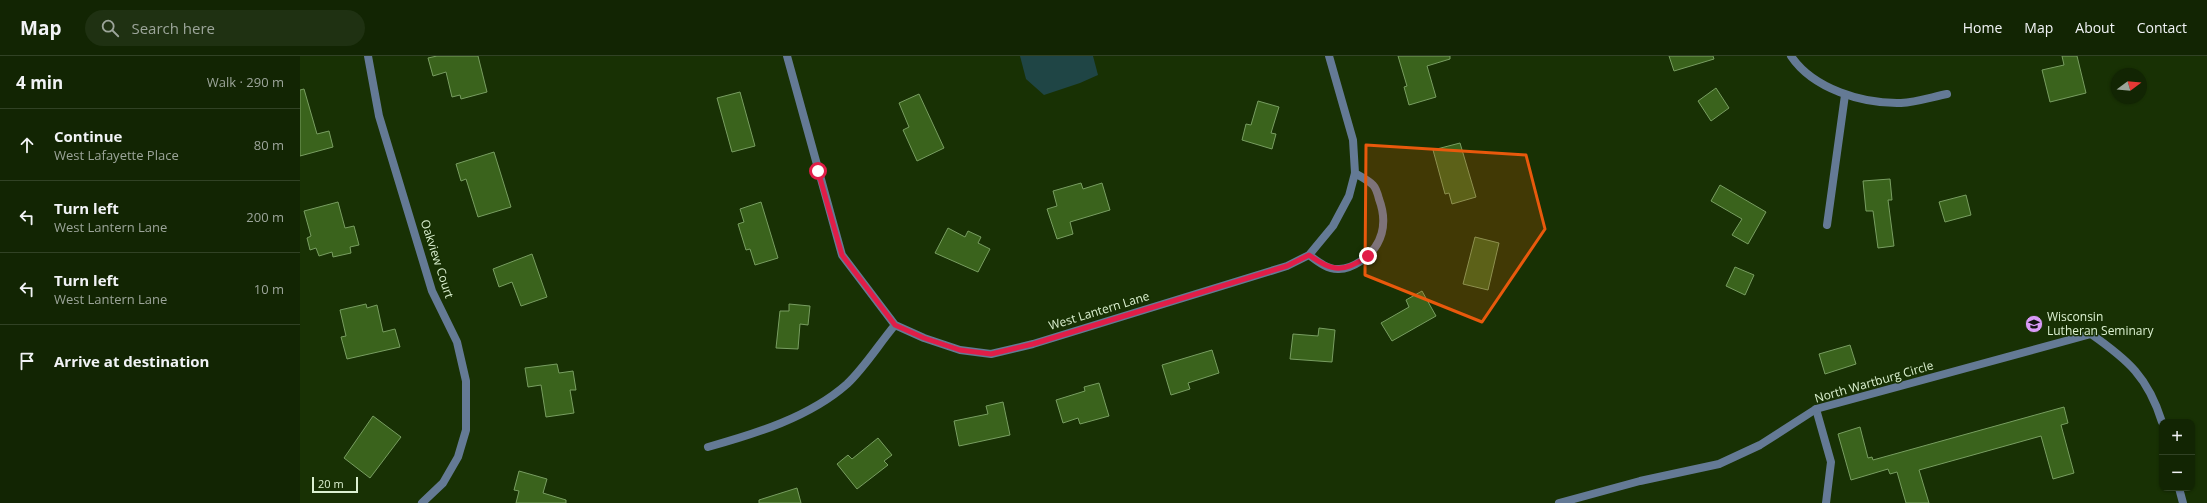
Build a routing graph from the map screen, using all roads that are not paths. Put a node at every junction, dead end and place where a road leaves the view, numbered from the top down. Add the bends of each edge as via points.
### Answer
1 (368, 56) edge
2 (787, 56) edge
3 (1329, 56) edge
4 (1791, 56) edge
5 (1947, 94) dead end
6 (1845, 95) junction
7 (1356, 173) junction
8 (1827, 225) dead end
9 (1309, 255) junction
10 (895, 325) junction
11 (1816, 409) junction
12 (2161, 419) edge
13 (708, 447) dead end
14 (2180, 491) edge
15 (422, 503) edge
16 (1559, 503) edge
17 (1826, 503) edge
18 (2183, 503) edge

1 - 15 street, Oakview Court via 379,116 432,291 457,342 466,381 466,430 458,457 442,483
2 - 10 street via 842,255
3 - 7 street, West Lantern Lane via 1353,140
4 - 6 street via 1820,83
5 - 6 street via 1903,103 1878,103
6 - 8 street
7 - 9 street, West Lantern Lane via 1349,196 1332,226
7 - 9 street via 1374,186 1380,201 1384,215 1384,230 1378,245 1355,265 1338,270 1322,264
9 - 10 street, West Lantern Lane via 1287,266 1033,344 991,354 960,350
10 - 13 street via 847,384 825,400 761,432
11 - 12 street, North Wartburg Circle via 2090,334 2120,354 2146,383
11 - 16 street, North Wartburg Circle via 1760,445 1719,464 1640,481
11 - 17 street via 1831,462
14 - 18 street

